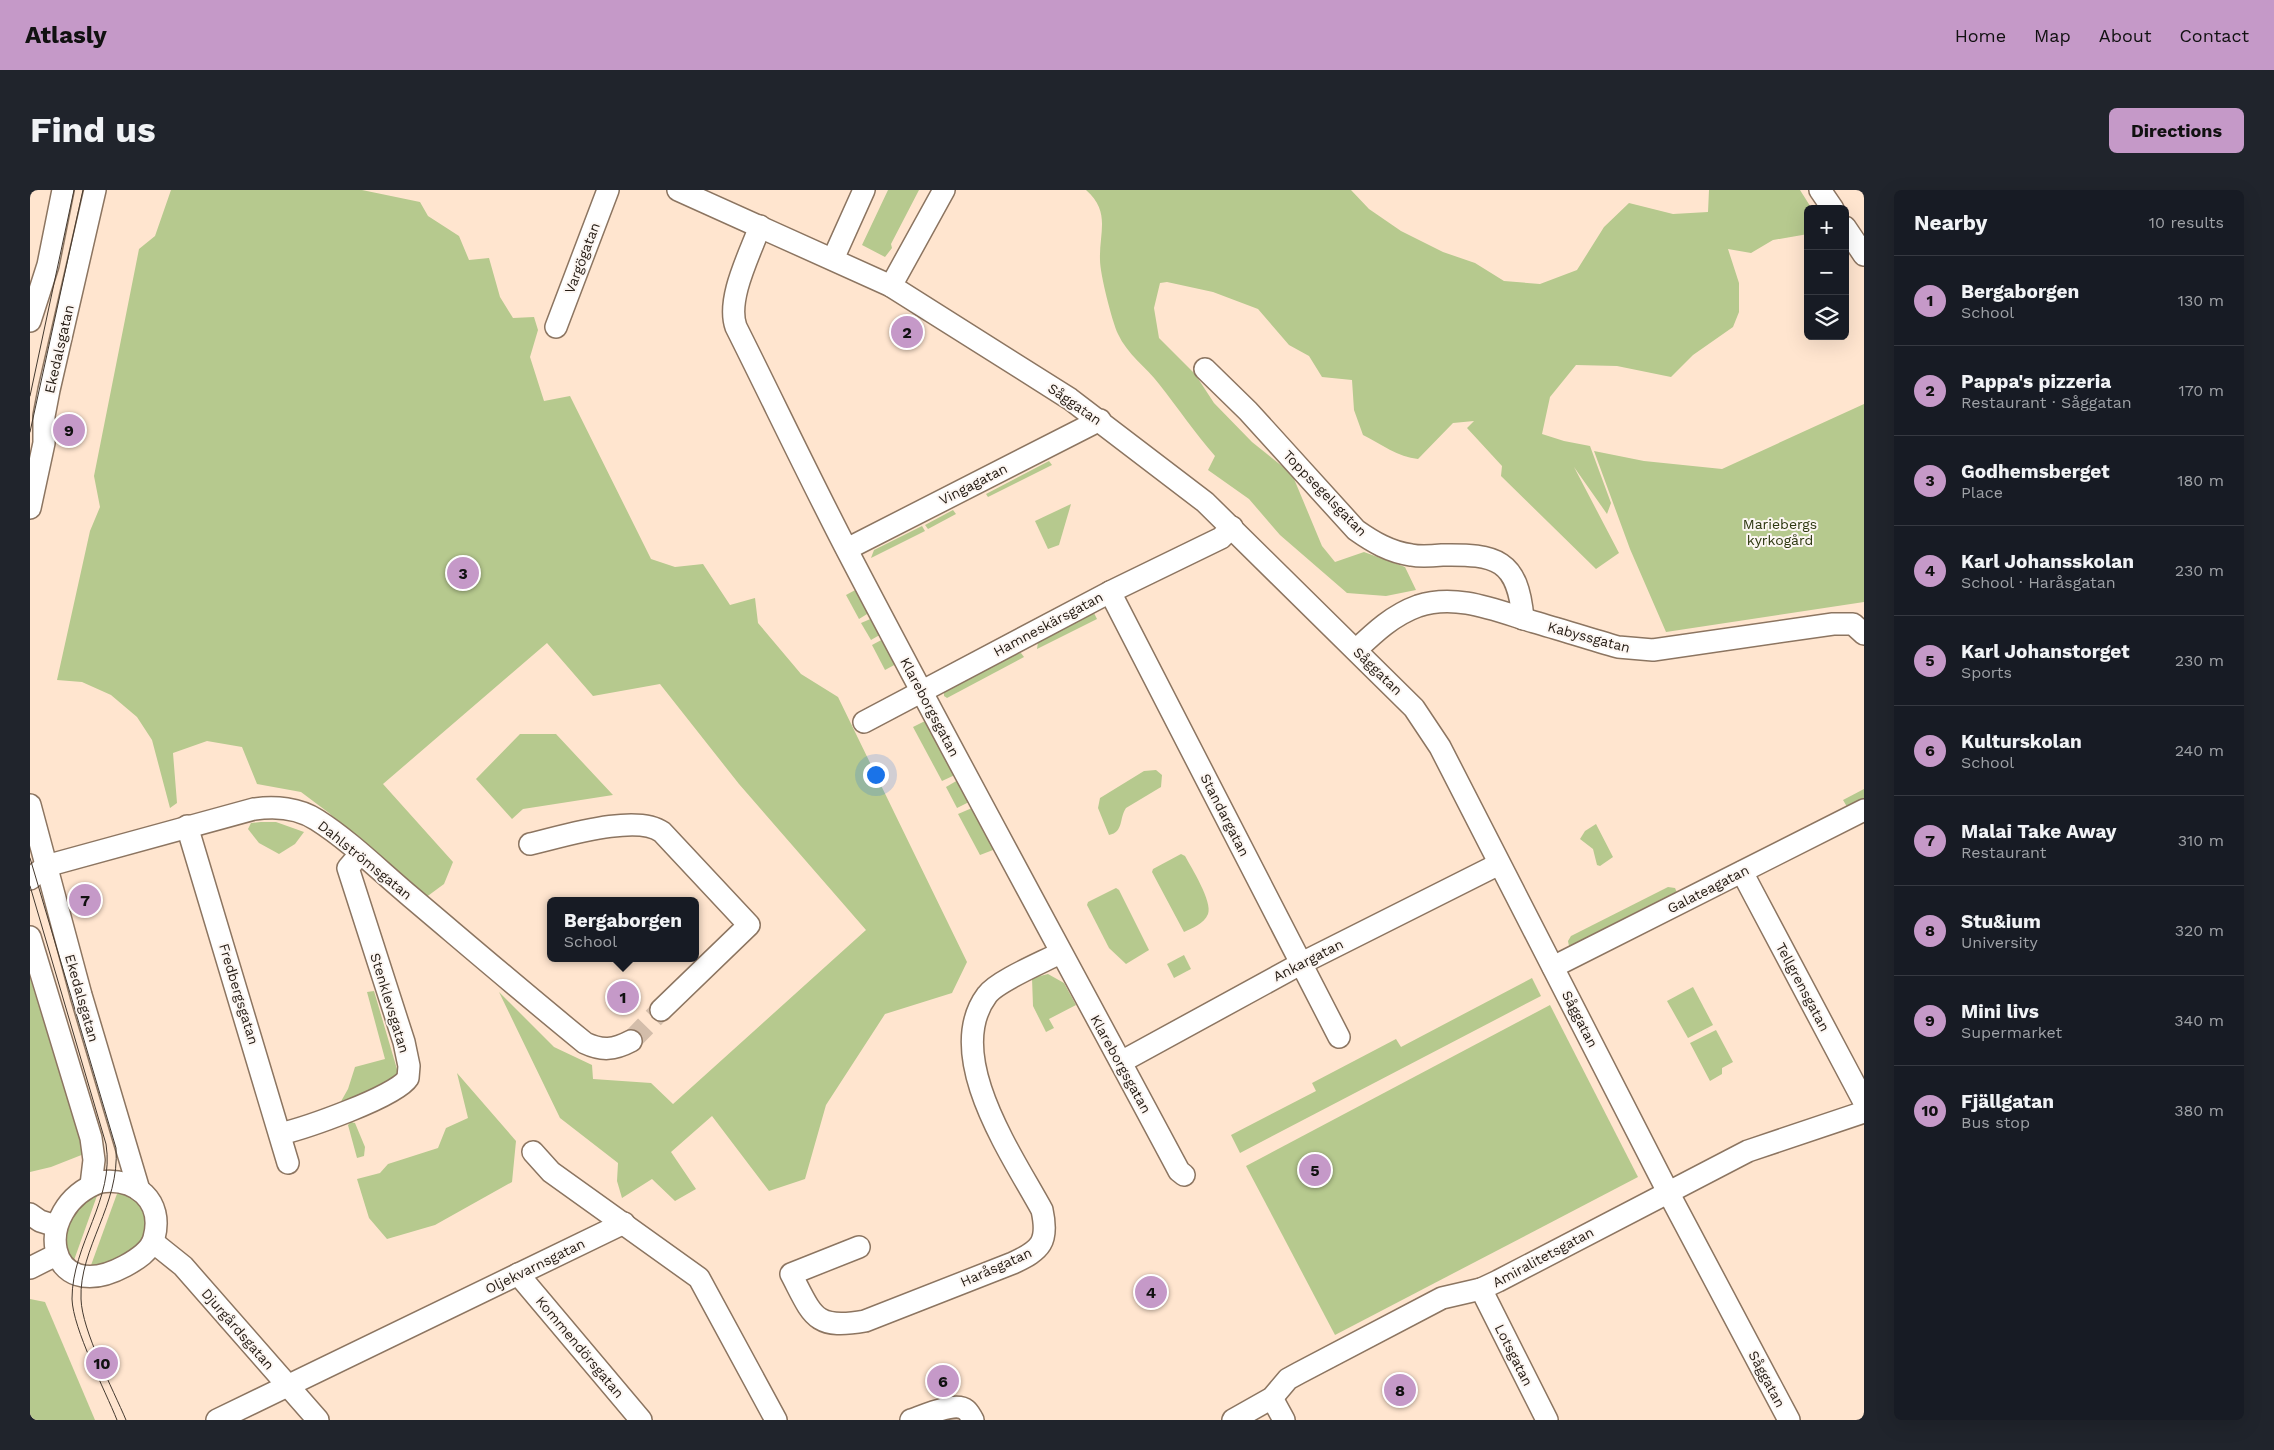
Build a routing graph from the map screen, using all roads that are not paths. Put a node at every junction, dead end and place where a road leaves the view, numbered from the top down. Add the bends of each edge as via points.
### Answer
1 (63, 190) edge
2 (95, 190) edge
3 (608, 190) edge
4 (678, 190) edge
5 (864, 190) edge
6 (944, 190) edge
7 (1820, 190) edge
8 (1830, 205) edge
9 (760, 226) junction
10 (1849, 233) edge
11 (1864, 254) edge
12 (833, 259) junction
13 (891, 286) junction
14 (30, 321) edge
15 (556, 327) dead end
16 (1205, 369) dead end
17 (1100, 420) junction
18 (30, 508) edge
19 (1232, 527) junction
20 (847, 549) junction
21 (1110, 592) junction
22 (1524, 619) junction
23 (1864, 634) edge
24 (1356, 650) junction
25 (922, 690) junction
26 (864, 722) dead end
27 (30, 805) edge
28 (1864, 810) edge
29 (187, 826) junction
30 (530, 844) dead end
31 (360, 854) junction
32 (1499, 864) junction
33 (38, 872) edge
34 (1742, 872) junction
35 (30, 937) edge
36 (1060, 953) junction
37 (1302, 964) junction
38 (1552, 968) junction
39 (661, 1010) tunnel mouth
40 (1339, 1037) dead end
41 (631, 1041) tunnel mouth
42 (1121, 1062) junction
43 (1864, 1102) edge
44 (1864, 1112) edge
45 (280, 1134) junction
46 (533, 1152) dead end
47 (288, 1163) dead end
48 (1184, 1175) dead end
49 (90, 1185) junction
50 (139, 1190) junction
51 (1668, 1192) junction
52 (30, 1214) edge
53 (624, 1223) junction
54 (56, 1226) junction
55 (153, 1242) junction
56 (859, 1246) dead end
57 (56, 1255) junction
58 (30, 1268) edge
59 (518, 1274) junction
60 (1481, 1289) junction
61 (289, 1387) junction
62 (1272, 1398) junction
63 (217, 1420) edge
64 (318, 1420) edge
65 (641, 1420) edge
66 (776, 1420) edge
67 (911, 1420) edge
68 (972, 1420) edge
69 (1234, 1420) edge
70 (1284, 1420) edge
71 (1547, 1420) edge
72 (1789, 1420) edge

1 - 14 street via 48,265
2 - 18 street, Ekedalsgatan via 49,390 44,416 44,443
3 - 15 street, Vargögatan
4 - 9 street, Såggatan
5 - 12 street
6 - 13 street
7 - 8 street
9 - 12 street, Såggatan
9 - 20 street, Klareborgsgatan via 737,288 733,320
10 - 11 street
12 - 13 street, Såggatan
13 - 17 street, Såggatan
16 - 22 street, Toppsegelsgatan via 1374,544 1412,556 1473,555 1493,559 1510,570 1518,585
17 - 19 street, Såggatan
17 - 20 street, Vingagatan
19 - 21 street, Hamneskärsgatan via 1221,538
19 - 24 street, Såggatan
20 - 25 street, Klareborgsgatan
21 - 25 street, Hamneskärsgatan
21 - 37 street, Standargatan
22 - 23 street, Kabyssgatan via 1635,650 1832,624 1853,624
22 - 24 street, Kabyssgatan via 1469,603 1440,602 1400,614
24 - 32 street, Såggatan via 1425,723
25 - 26 street, Hamneskärsgatan
25 - 36 street, Klareborgsgatan
27 - 33 street, Ekedalsgatan
28 - 34 street, Galateagatan
29 - 31 street, Dahlströmsgatan via 254,809 286,809 316,819
29 - 33 street, Dahlströmsgatan
29 - 45 street, Fredbergsgatan
30 - 39 street via 617,826 648,826 662,832 749,925
31 - 41 street, Dahlströmsgatan via 585,1043 608,1049
31 - 45 street, Stenklevsgatan via 348,868 404,1042 408,1078 396,1090
32 - 37 street, Ankargatan
32 - 38 street, Såggatan
33 - 50 street, Ekedalsgatan via 81,995
34 - 38 street, Galateagatan
34 - 43 street, Tellgrensgatan
35 - 49 street via 91,1138 94,1160
36 - 42 street, Klareborgsgatan
36 - 56 street, Haråsgatan via 988,993 978,1011 973,1035 976,1080 1042,1210 1045,1226 1042,1243 1034,1253 864,1321 841,1325 825,1322 814,1314 790,1274
37 - 40 street, Standargatan
37 - 42 street, Ankargatan
38 - 51 street, Såggatan
42 - 48 street, Klareborgsgatan
44 - 51 street, Amiralitetsgatan via 1748,1151
45 - 47 street, Fredbergsgatan
46 - 53 street via 551,1172
49 - 50 street via 115,1182
49 - 54 street via 70,1202
50 - 55 street via 155,1210
51 - 60 street, Amiralitetsgatan
51 - 72 street, Såggatan
52 - 54 street
53 - 59 street, Oljekvarnsgatan
53 - 66 street via 699,1278
54 - 57 street
55 - 57 street via 135,1261 104,1275 75,1273 63,1266
55 - 61 street, Djurgårdsgatan via 182,1266
57 - 58 street
59 - 61 street, Oljekvarnsgatan
59 - 65 street, Kommendörsgatan
60 - 62 street, Amiralitetsgatan via 1442,1298 1329,1355 1288,1379
60 - 71 street, Lotsgatan
61 - 63 street, Oljekvarnsgatan
61 - 64 street, Djurgårdsgatan
62 - 69 street, Amiralitetsgatan
62 - 70 street
67 - 68 street via 953,1406 967,1410

